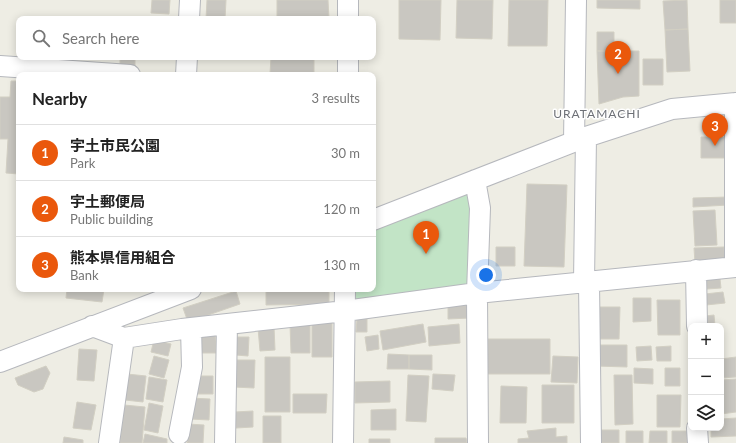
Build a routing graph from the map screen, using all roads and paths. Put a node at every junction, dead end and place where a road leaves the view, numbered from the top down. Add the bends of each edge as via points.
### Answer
1 (190, 0) edge
2 (348, 0) edge
3 (576, 0) edge
4 (189, 16) edge
5 (348, 16) edge
6 (187, 60) edge
7 (348, 60) edge
8 (0, 66) edge
9 (87, 72) edge
10 (186, 72) edge
11 (348, 72) edge
12 (736, 103) edge
13 (580, 140) junction
14 (475, 180) junction
15 (376, 219) edge
16 (736, 267) edge
17 (696, 270) junction
18 (587, 282) junction
19 (183, 292) edge
20 (345, 292) edge
21 (477, 293) junction
22 (345, 311) junction
23 (697, 323) edge
24 (227, 324) junction
25 (92, 326) junction
26 (191, 328) junction
27 (124, 338) junction
28 (3, 360) edge
29 (698, 431) edge
30 (179, 434) dead end
31 (108, 443) edge
32 (225, 443) edge
33 (343, 443) edge
34 (478, 443) edge
35 (591, 443) edge
36 (698, 443) edge

1 - 4 street
2 - 5 street
3 - 13 street
6 - 10 street
7 - 11 street
8 - 9 street
12 - 13 street via 672,109
12 - 16 street
13 - 14 street
13 - 18 street
14 - 15 street
14 - 21 street via 480,208
16 - 17 street
17 - 18 street
17 - 23 street
18 - 21 street
18 - 35 street
19 - 25 street
20 - 22 street
21 - 22 street
21 - 34 street
22 - 24 street
22 - 33 street
24 - 26 street
24 - 32 street
25 - 27 street
25 - 28 street
26 - 27 street
26 - 30 street via 192,367
27 - 31 street
29 - 36 street

